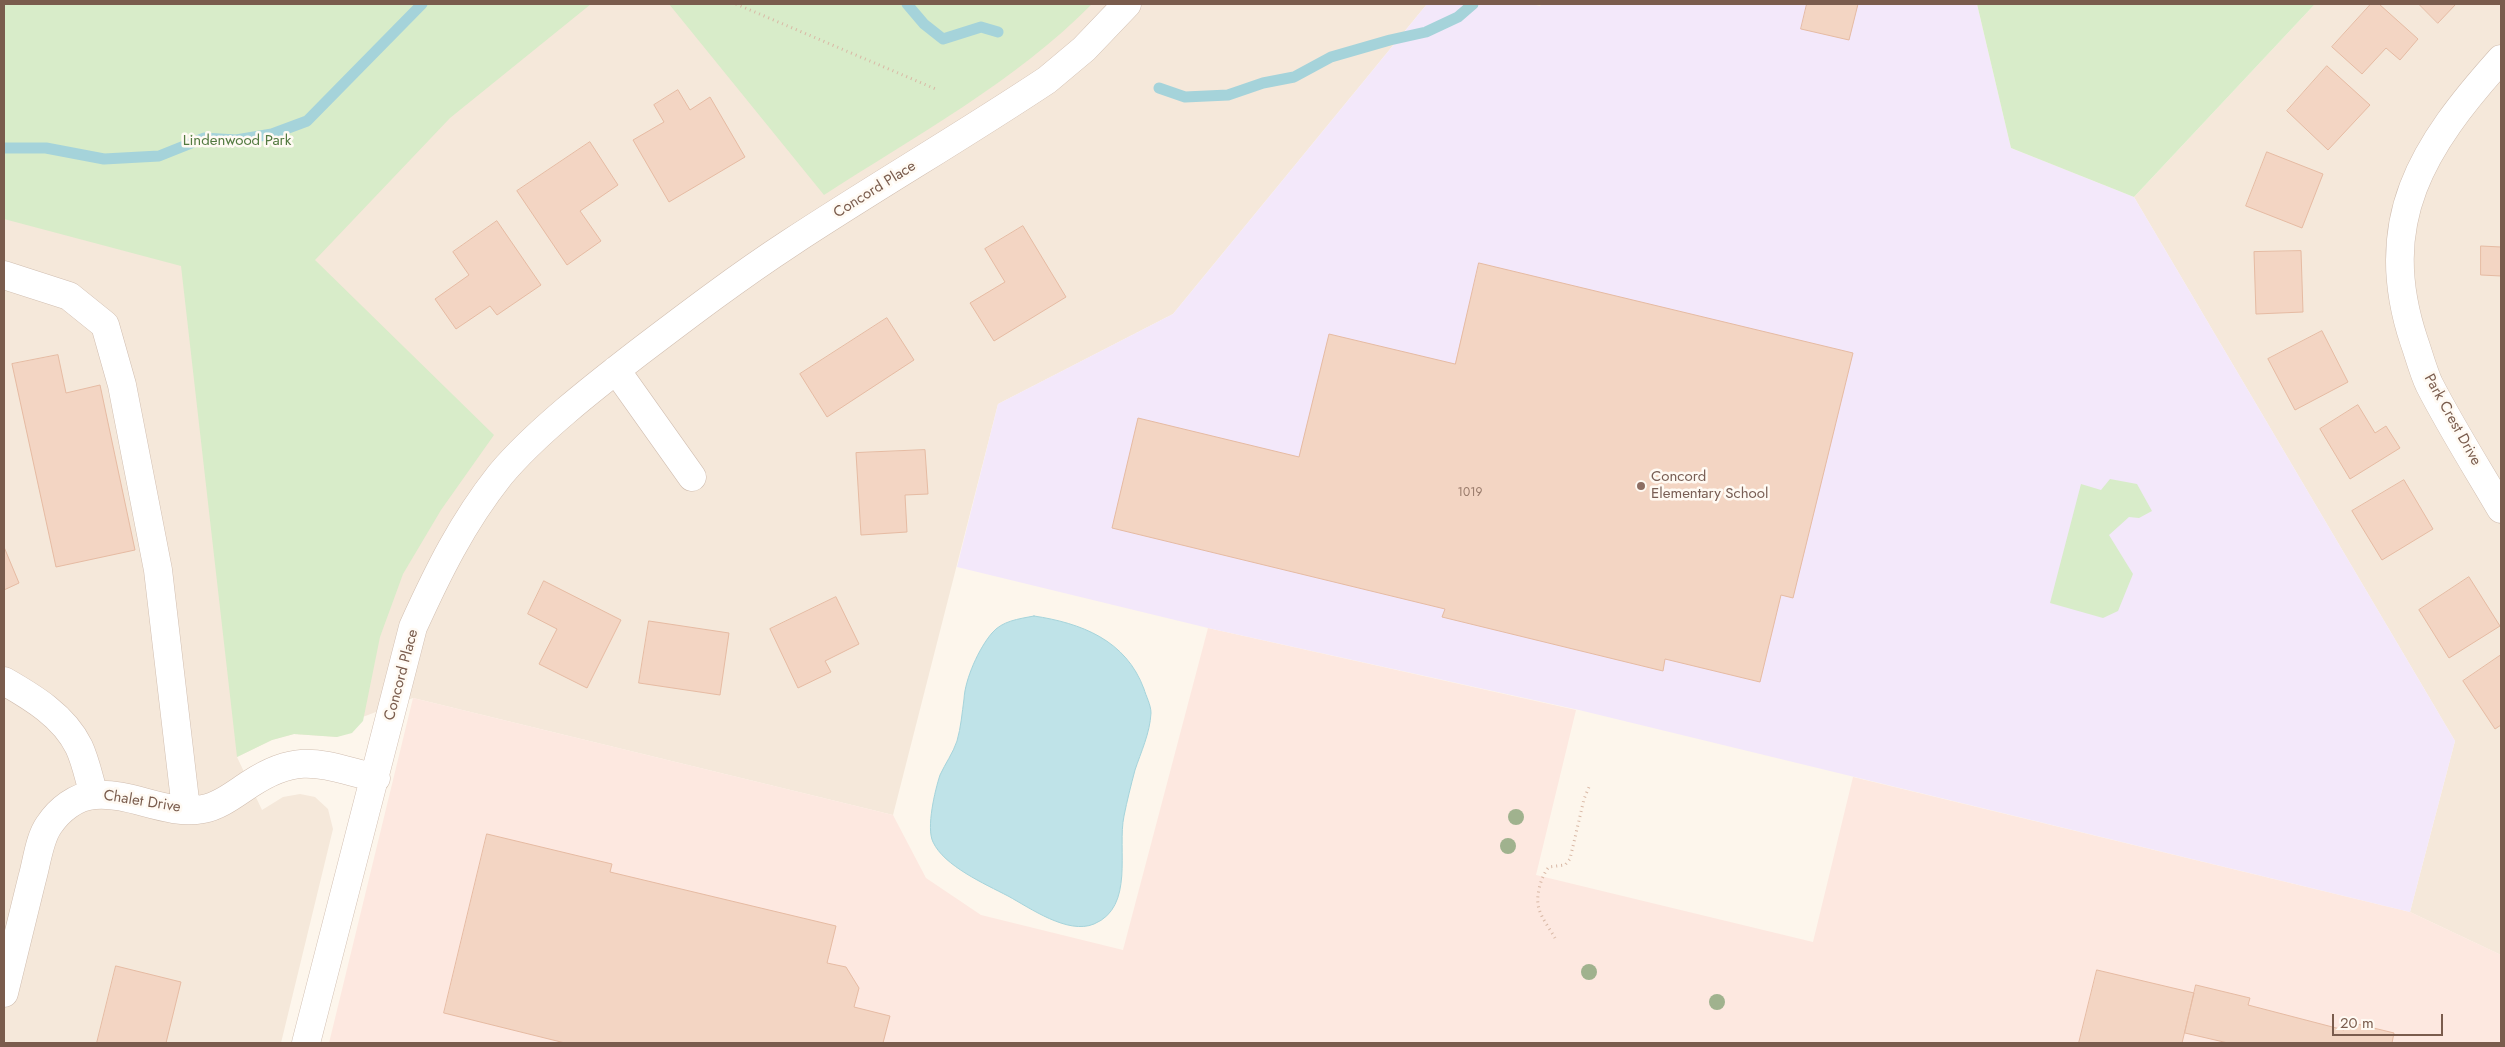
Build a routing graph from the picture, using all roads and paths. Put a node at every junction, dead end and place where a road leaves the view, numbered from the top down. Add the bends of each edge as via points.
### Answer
1 (736, 4) edge
2 (1127, 4) edge
3 (2501, 59) edge
4 (938, 90) dead end
5 (4, 275) edge
6 (616, 370) junction
7 (692, 477) dead end
8 (2501, 509) edge
9 (4, 681) edge
10 (376, 778) junction
11 (1589, 787) dead end
12 (94, 795) junction
13 (186, 809) junction
14 (1555, 938) dead end
15 (4, 993) edge
16 (306, 1043) edge

1 - 4 path
2 - 6 street, Concord Place via 1084,49 1047,80 790,243 698,307
3 - 8 street, Park Crest Drive via 2468,96 2426,156 2412,187 2403,220 2400,276 2405,315 2428,383
5 - 13 street via 69,296 104,325 122,384 158,570
6 - 7 street
6 - 10 street, Concord Place via 546,430 508,468 464,525 438,570 414,627
9 - 12 street via 45,706 62,724 78,746
10 - 13 street, Chalet Drive via 315,763 291,763 268,772 226,800 204,809
10 - 16 street, Concord Place
11 - 14 path via 1570,860 1565,865 1549,867 1538,895 1538,909
12 - 13 street, Chalet Drive via 174,810
12 - 15 street, Chalet Drive via 60,810 48,827

